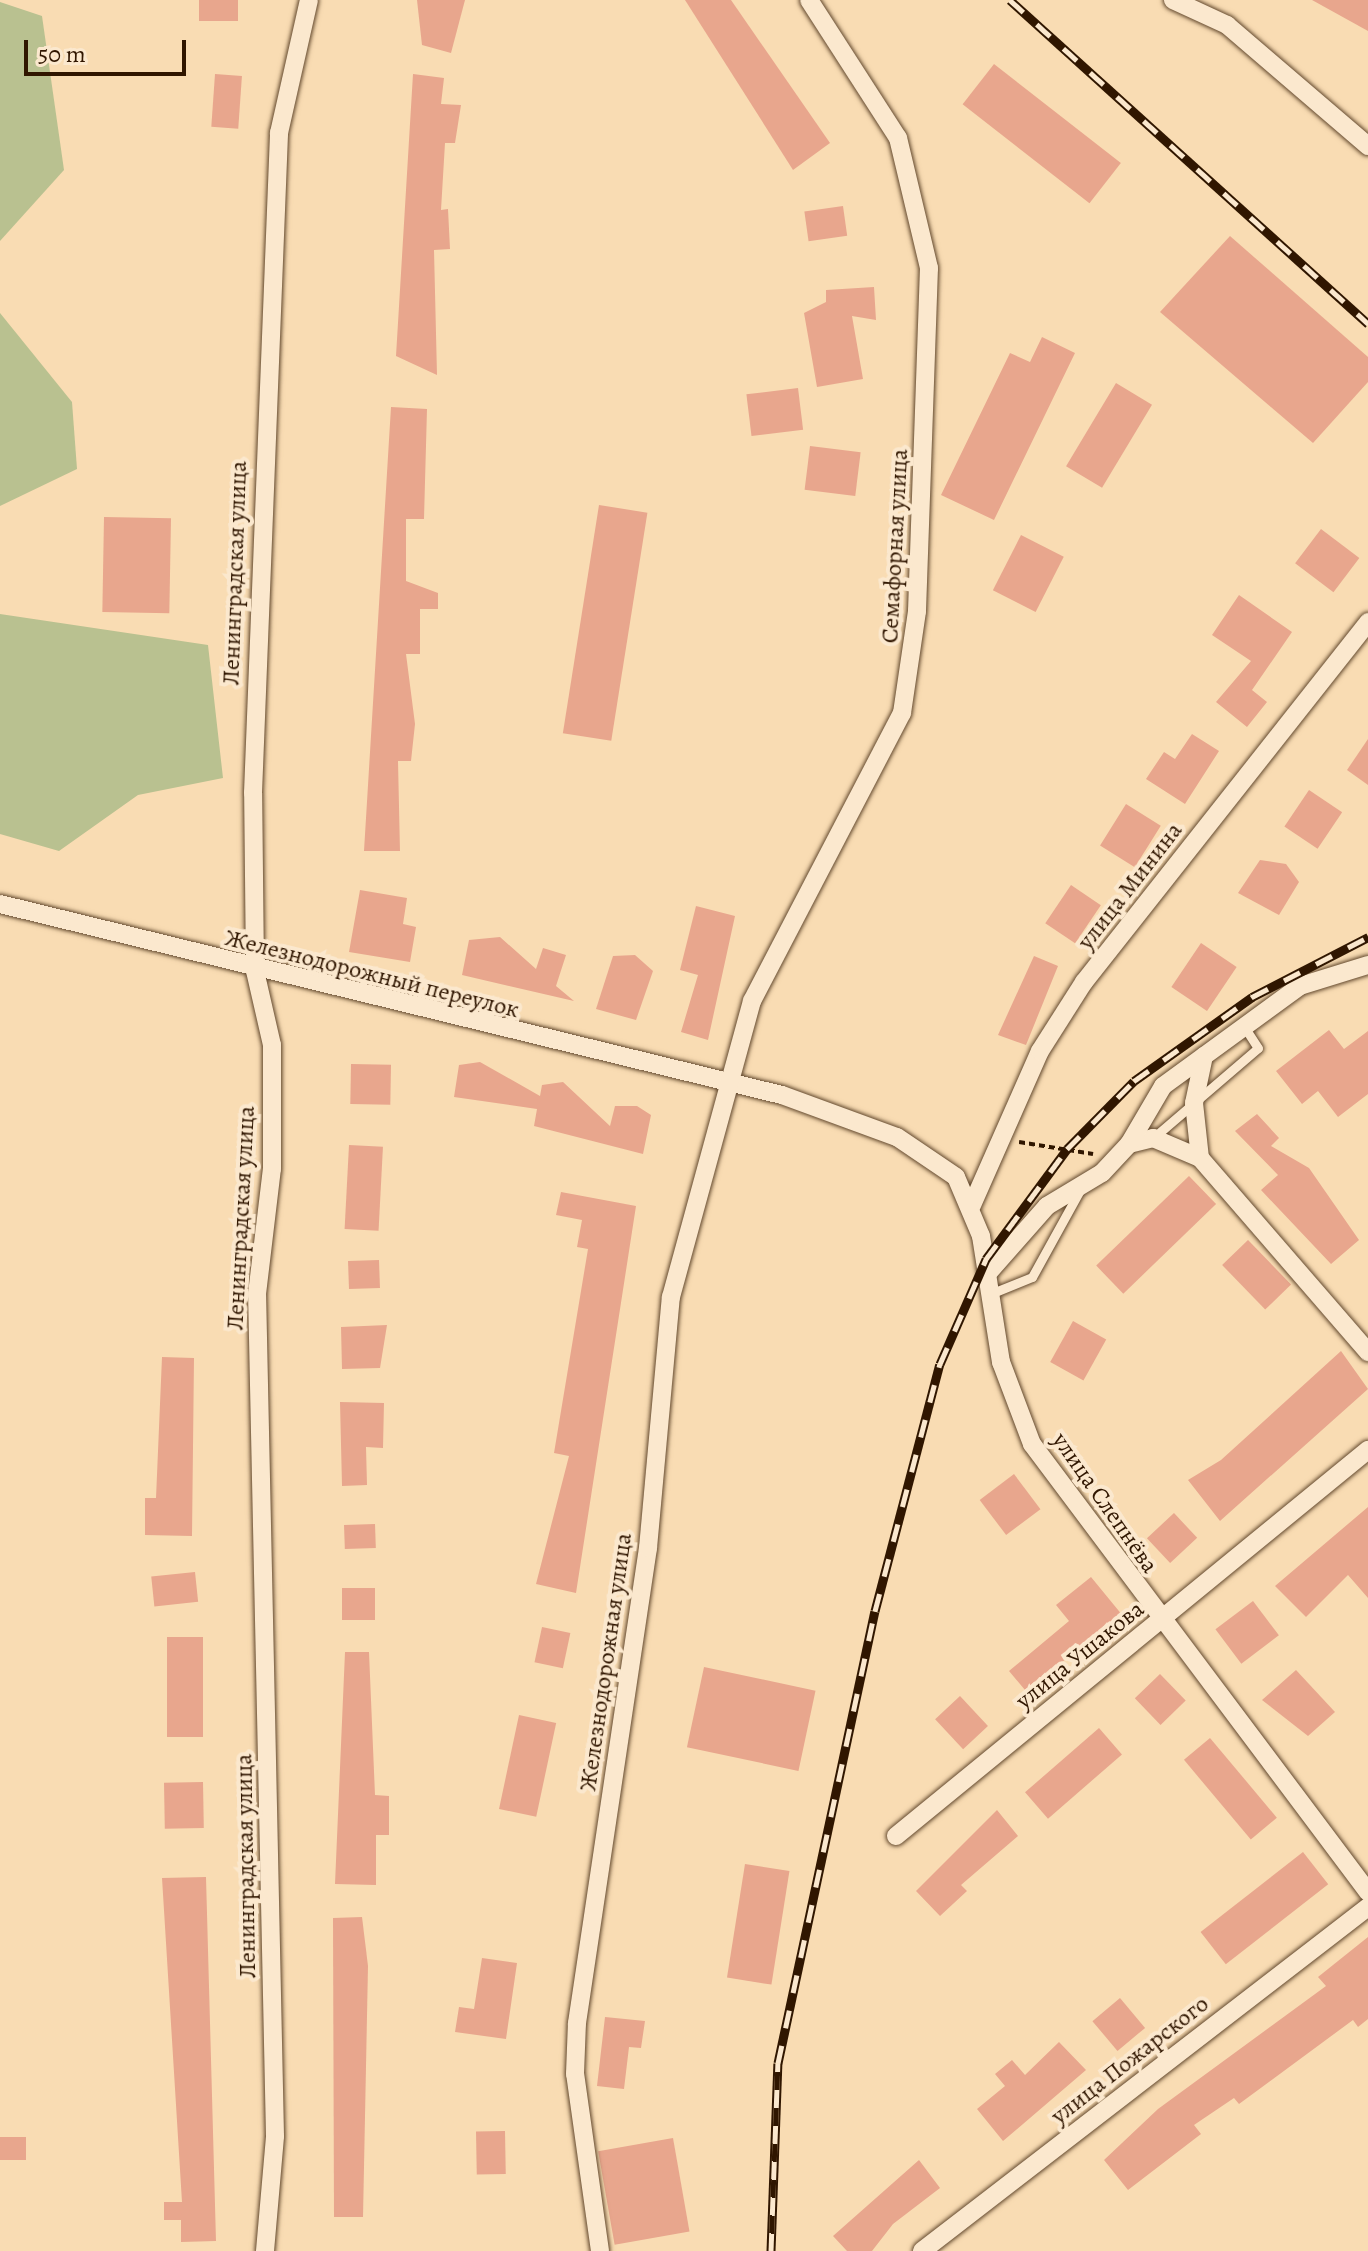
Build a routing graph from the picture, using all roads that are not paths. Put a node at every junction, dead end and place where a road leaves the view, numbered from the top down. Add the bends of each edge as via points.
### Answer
1 (309, 0) edge
2 (809, 0) edge
3 (1173, 0) edge
4 (1368, 146) edge
5 (1368, 622) edge
6 (0, 904) edge
7 (1368, 965) edge
8 (255, 971) junction
9 (1245, 1028) junction
10 (1204, 1056) junction
11 (734, 1085) junction
12 (1194, 1103) junction
13 (1153, 1138) junction
14 (1129, 1144) junction
15 (1200, 1158) junction
16 (1081, 1188) junction
17 (972, 1205) junction
18 (988, 1273) junction
19 (990, 1294) junction
20 (1368, 1352) edge
21 (1368, 1450) edge
22 (1160, 1620) junction
23 (896, 1836) dead end
24 (1368, 1892) edge
25 (1368, 1907) edge
26 (265, 2251) edge
27 (600, 2251) edge
28 (922, 2251) edge

1 - 8 street, Ленинградская улица via 279,133 266,376
2 - 11 street, Семафорная улица via 898,138 929,268 917,611 902,713 752,1001
3 - 4 street via 1227,25
5 - 17 street, улица Минина via 1084,982 1040,1051
6 - 8 street, Железнодорожный переулок
7 - 9 street via 1300,986
8 - 11 street, Железнодорожный переулок
8 - 26 street, Ленинградская улица via 272,1045 272,1169 257,1294 275,2136
9 - 10 street
9 - 12 lane via 1258,1048
10 - 12 street
10 - 14 street via 1163,1086
11 - 17 street, улица Слепнёва via 782,1095 897,1137 956,1177
11 - 27 street, Железнодорожная улица via 671,1297 648,1548 577,2023 575,2074
12 - 13 lane
12 - 15 street
13 - 14 street
13 - 15 street
14 - 16 street
15 - 20 street
16 - 18 street via 1047,1206
16 - 19 lane via 1032,1277
17 - 18 street, улица Слепнёва
18 - 19 street, улица Слепнёва
19 - 22 street, улица Слепнёва via 1001,1362 1032,1444
21 - 22 street, улица Ушакова
22 - 23 street, улица Ушакова
22 - 24 street, улица Слепнёва
25 - 28 street, улица Пожарского

